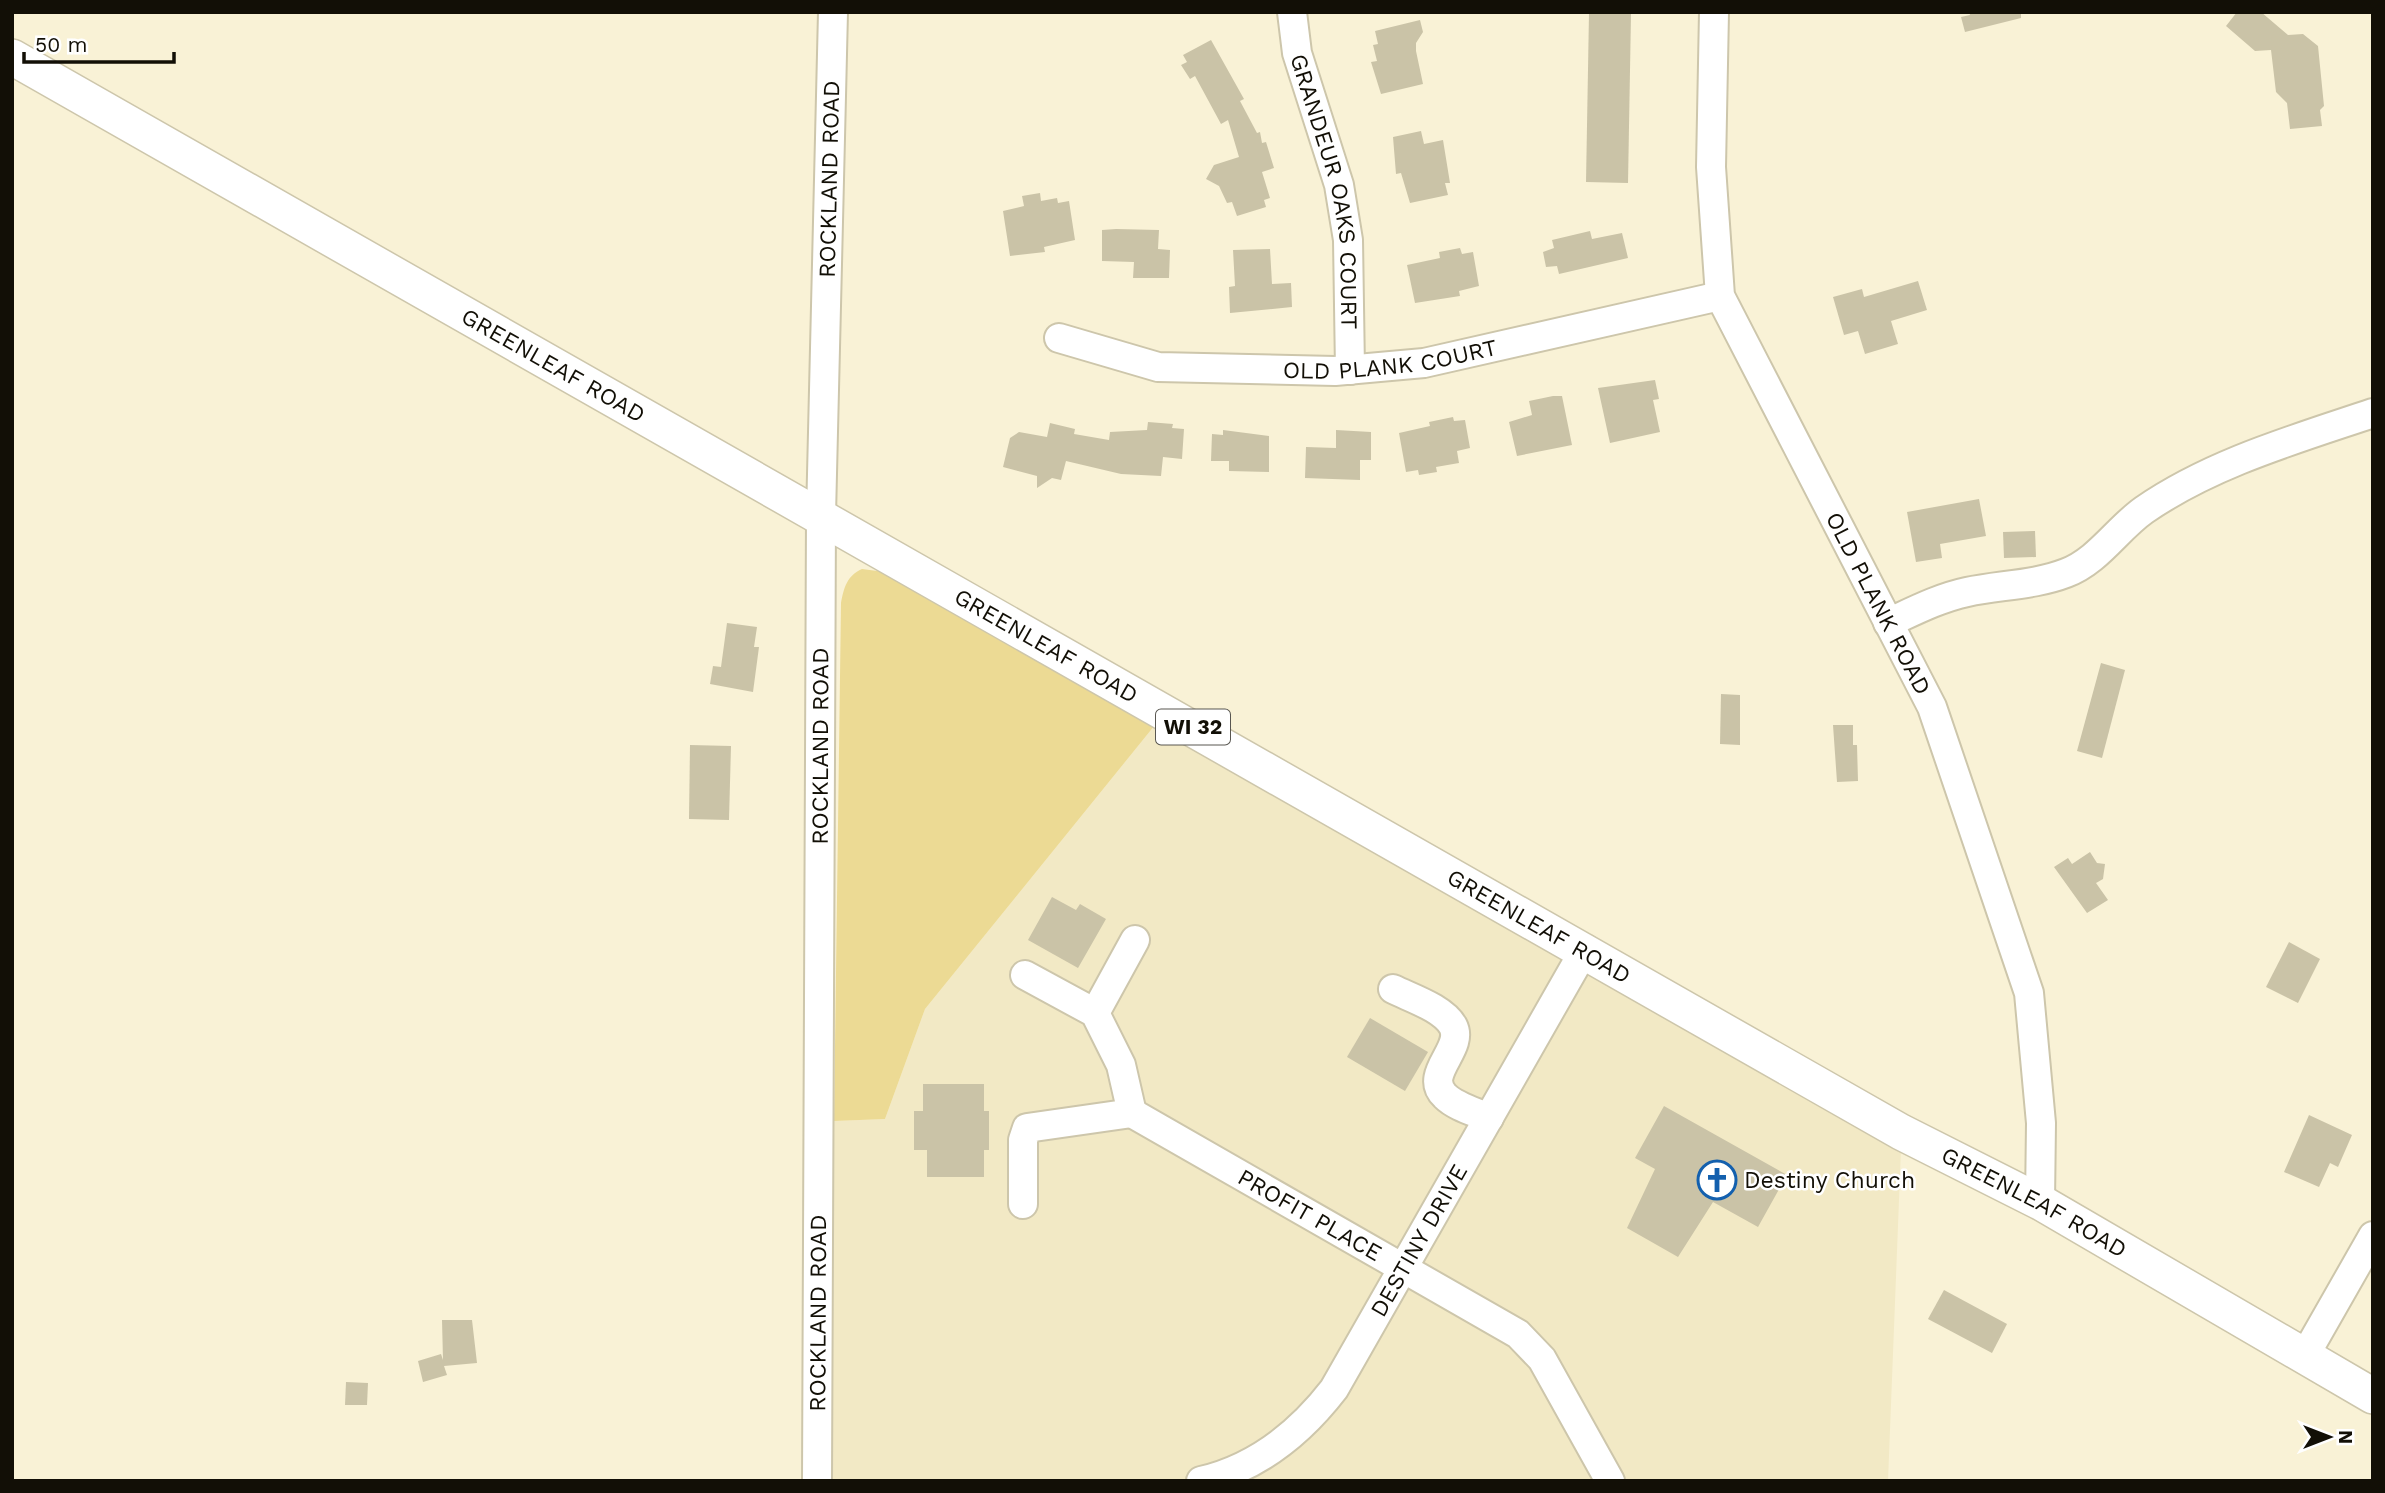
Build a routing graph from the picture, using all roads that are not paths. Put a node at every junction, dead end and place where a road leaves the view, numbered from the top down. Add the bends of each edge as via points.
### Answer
1 (833, 12) edge
2 (1292, 12) edge
3 (1714, 12) edge
4 (12, 57) edge
5 (1720, 296) junction
6 (1059, 338) dead end
7 (1350, 370) junction
8 (2373, 412) edge
9 (821, 516) junction
10 (1888, 623) junction
11 (1135, 940) dead end
12 (1585, 949) junction
13 (1025, 975) dead end
14 (1393, 989) dead end
15 (1095, 1013) junction
16 (1132, 1113) junction
17 (1489, 1118) junction
18 (2040, 1202) junction
19 (1023, 1204) dead end
20 (2373, 1236) edge
21 (1405, 1269) junction
22 (2304, 1357) junction
23 (2373, 1396) edge
24 (817, 1481) edge
25 (1201, 1481) edge
26 (1609, 1481) edge

1 - 9 street, ROCKLAND ROAD
2 - 7 street, GRANDEUR OAKS COURT via 1297,53 1339,185 1348,240
3 - 5 street, OLD PLANK ROAD via 1711,167
4 - 9 main road, GREENLEAF ROAD / WI 32
5 - 7 street, OLD PLANK COURT via 1424,363
5 - 10 street, OLD PLANK ROAD
6 - 7 street, OLD PLANK COURT via 1158,367
8 - 10 street via 2263,450 2184,487 2143,511 2093,556 2067,572 1965,592
9 - 12 main road, GREENLEAF ROAD / WI 32
9 - 24 street, ROCKLAND ROAD
10 - 18 street, OLD PLANK ROAD via 1931,707 2029,993 2041,1123
11 - 15 street
12 - 17 street, DESTINY DRIVE
12 - 18 main road, GREENLEAF ROAD / WI 32 via 1901,1132
13 - 15 street
14 - 17 street via 1445,1016 1452,1025 1455,1042 1438,1077 1441,1091 1447,1099
15 - 16 street via 1121,1065
16 - 19 street via 1027,1128
16 - 21 street, PROFIT PLACE
17 - 21 street, DESTINY DRIVE
18 - 22 main road, GREENLEAF ROAD / WI 32
20 - 22 street
21 - 25 street, DESTINY DRIVE via 1340,1381 1317,1411 1279,1446 1252,1462
21 - 26 street, PROFIT PLACE via 1518,1334 1535,1350
22 - 23 main road, GREENLEAF ROAD / WI 32

